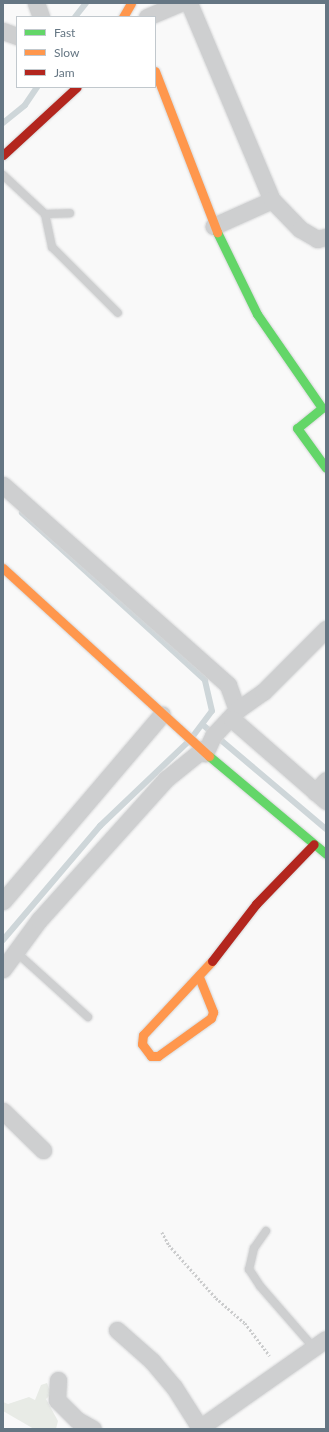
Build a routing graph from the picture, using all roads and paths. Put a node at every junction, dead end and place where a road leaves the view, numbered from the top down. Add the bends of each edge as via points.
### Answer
1 (36, 3) edge
2 (180, 3) edge
3 (189, 3) edge
4 (41, 16) edge
5 (149, 16) edge
6 (3, 31) edge
7 (16, 36) edge
8 (156, 74) edge
9 (75, 88) edge
10 (3, 155) edge
11 (3, 175) edge
12 (272, 200) junction
13 (70, 213) dead end
14 (45, 214) junction
15 (214, 226) junction
16 (326, 237) edge
17 (118, 313) dead end
18 (324, 407) edge
19 (326, 468) edge
20 (3, 485) edge
21 (3, 568) edge
22 (326, 629) edge
23 (162, 714) junction
24 (234, 715) junction
25 (204, 751) junction
26 (322, 791) edge
27 (314, 844) junction
28 (326, 854) edge
29 (3, 901) edge
30 (16, 952) junction
31 (3, 970) edge
32 (199, 977) junction
33 (88, 1017) dead end
34 (3, 1111) edge
35 (43, 1150) dead end
36 (266, 1231) dead end
37 (162, 1232) dead end
38 (117, 1330) dead end
39 (322, 1343) edge
40 (280, 1371) junction
41 (58, 1380) dead end
42 (199, 1428) edge
43 (93, 1429) edge

1 - 4 street
2 - 5 street
3 - 12 street
6 - 7 street
8 - 15 street
9 - 10 street
11 - 14 lane
12 - 15 street
12 - 16 street via 300,229 316,239
13 - 14 lane
14 - 17 lane via 52,247
15 - 18 street via 257,314
18 - 19 street via 298,428
20 - 24 street via 228,685
21 - 23 street
22 - 24 street via 263,692
23 - 25 street
23 - 29 street
24 - 25 street via 213,736
24 - 26 street
25 - 27 street
25 - 30 street via 166,779 39,920
27 - 28 street
27 - 32 street via 256,904
30 - 31 street
30 - 33 lane
32 - 32 street via 143,1035 142,1044 151,1056 158,1056 211,1018 213,1012
34 - 35 street
36 - 39 lane via 254,1248 249,1269 260,1286
37 - 40 path via 169,1245 216,1298 245,1323
38 - 42 street via 152,1361 174,1387
39 - 40 street
40 - 42 street
41 - 43 street via 57,1400 77,1420

